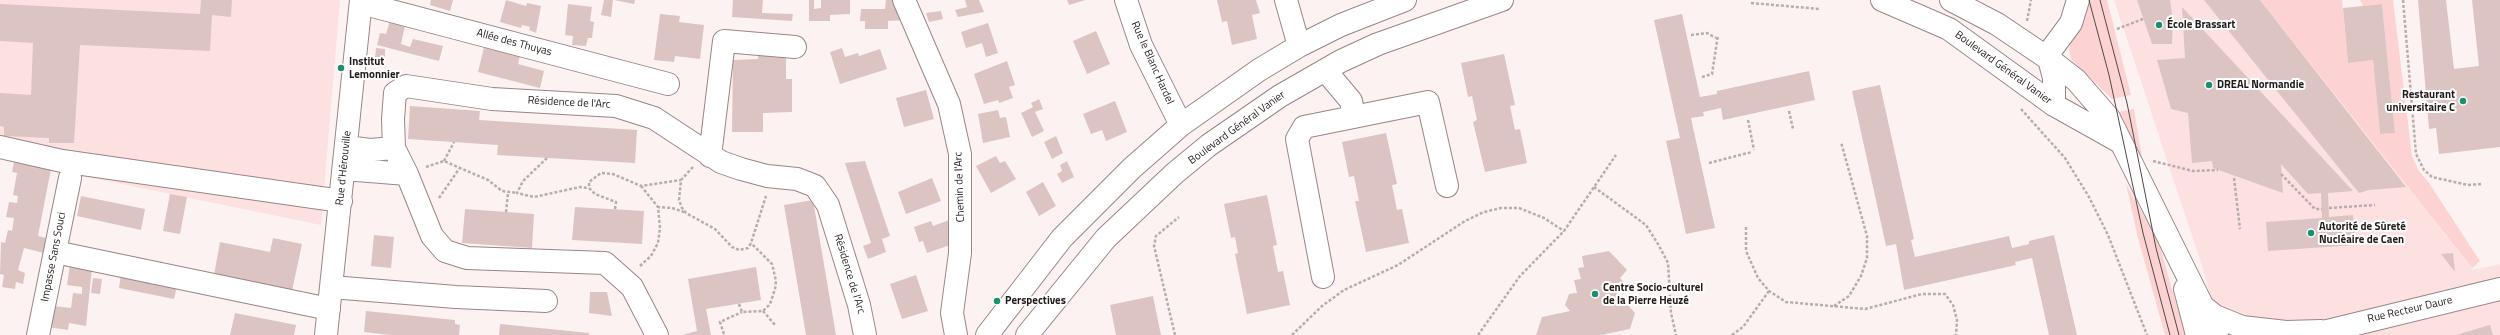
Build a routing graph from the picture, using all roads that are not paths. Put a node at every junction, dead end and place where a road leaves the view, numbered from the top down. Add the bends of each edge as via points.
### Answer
1 (904, 0) edge
2 (1126, 0) edge
3 (1286, 0) edge
4 (1406, 0) edge
5 (1502, 0) edge
6 (1882, 0) edge
7 (1951, 0) edge
8 (2078, 0) edge
9 (361, 2) edge
10 (1299, 46) junction
11 (795, 47) dead end
12 (2049, 59) junction
13 (1325, 70) junction
14 (668, 84) dead end
15 (2054, 105) junction
16 (1354, 117) junction
17 (1181, 125) junction
18 (2120, 142) junction
19 (0, 147) edge
20 (347, 147) junction
21 (394, 148) junction
22 (708, 155) junction
23 (344, 169) junction
24 (406, 172) junction
25 (70, 178) dead end
26 (1446, 186) dead end
27 (341, 201) junction
28 (54, 252) junction
29 (1324, 277) dead end
30 (331, 287) junction
31 (2500, 289) edge
32 (546, 301) dead end
33 (2197, 306) junction
34 (329, 309) junction
35 (2316, 333) edge
36 (2279, 334) edge
37 (38, 335) edge
38 (326, 335) edge
39 (657, 335) edge
40 (864, 335) edge
41 (956, 335) edge
42 (987, 335) edge
43 (1027, 335) edge
44 (2197, 335) edge
45 (2204, 335) edge
46 (2217, 335) edge

1 - 41 street, Chemin de l'Arc via 948,104 960,154 960,253 952,313
2 - 17 street, Rue le Blanc Hardel via 1141,45
3 - 10 street
4 - 10 street via 1341,25
5 - 13 street, Boulevard Général Vanier via 1378,44
6 - 15 street, Boulevard Général Vanier via 1949,29
7 - 12 street via 1997,24
8 - 12 street via 2071,24 2054,44
9 - 14 street, Allée des Thuyas
9 - 20 street, Rue d'Hérouville
10 - 17 street via 1258,70
11 - 22 street via 724,41
12 - 15 street via 2054,78
12 - 18 street via 2076,80 2093,98 2109,118
13 - 16 street via 1351,101
13 - 43 street, Boulevard Général Vanier via 1274,100 1209,145 1175,173 1106,238
15 - 18 street, Boulevard Général Vanier
16 - 26 street via 1428,102
16 - 29 street via 1304,127 1296,139
17 - 42 street via 1132,168 1062,238
18 - 33 street via 2142,180
19 - 27 street via 62,161
20 - 21 street via 370,150
20 - 23 street, Rue d'Hérouville
21 - 22 street, Résidence de l'Arc via 395,93 406,86 492,99 616,106 654,118
21 - 24 street
22 - 40 street, Résidence de l'Arc via 741,169 797,179 816,186 828,205 859,305
23 - 24 street
23 - 27 street, Rue d'Hérouville
24 - 39 street via 432,236 445,251 467,258 605,263 627,280
25 - 28 street, Impasse Sans Souci
27 - 30 street, Rue d'Hérouville
28 - 34 street
28 - 37 street, Impasse Sans Souci
30 - 32 street
30 - 34 street, Rue d'Hérouville
31 - 35 street, Rue Recteur Daure
33 - 36 street, Rue Recteur Daure via 2242,327
33 - 44 street
33 - 45 street
33 - 46 street
34 - 38 street, Rue d'Hérouville
35 - 36 street, Rue Recteur Daure

